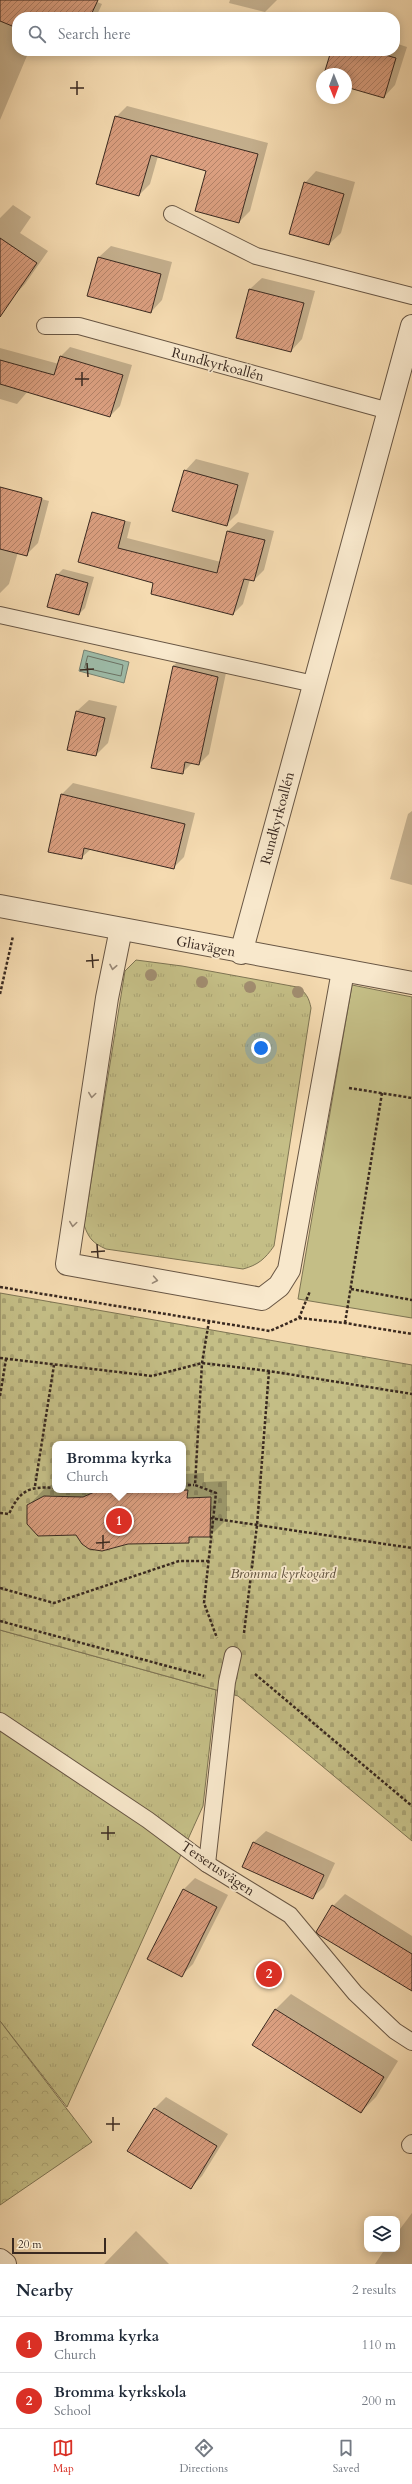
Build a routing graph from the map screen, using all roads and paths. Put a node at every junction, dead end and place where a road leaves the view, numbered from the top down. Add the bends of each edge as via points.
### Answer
1 (172, 214) dead end
2 (412, 296) edge
3 (45, 326) dead end
4 (412, 326) edge
5 (389, 411) junction
6 (0, 615) edge
7 (314, 684) junction
8 (0, 906) edge
9 (121, 929) junction
10 (14, 934) dead end
11 (241, 952) junction
12 (343, 971) junction
13 (412, 983) edge
14 (0, 994) edge
15 (342, 1086) dead end
16 (382, 1093) junction
17 (412, 1098) edge
18 (0, 1287) edge
19 (310, 1287) dead end
20 (351, 1289) junction
21 (412, 1300) edge
22 (299, 1318) junction
23 (209, 1321) junction
24 (345, 1323) junction
25 (412, 1334) edge
26 (0, 1358) edge
27 (6, 1360) junction
28 (202, 1363) junction
29 (54, 1365) junction
30 (269, 1371) junction
31 (412, 1394) edge
32 (0, 1396) edge
33 (195, 1484) junction
34 (186, 1485) edge
35 (35, 1486) junction
36 (52, 1488) edge
37 (0, 1513) edge
38 (212, 1518) junction
39 (257, 1525) junction
40 (412, 1548) edge
41 (209, 1561) junction
42 (0, 1588) edge
43 (0, 1621) edge
44 (233, 1655) junction
45 (227, 1682) junction
46 (0, 1721) edge
47 (412, 1806) edge
48 (207, 1864) junction
49 (412, 2042) edge
50 (0, 2260) edge
51 (5, 2264) edge

1 - 2 lane via 256,256
3 - 5 lane, Rundkyrkoallén via 79,326
4 - 5 street, Rundkyrkoallén
5 - 7 street, Rundkyrkoallén
6 - 7 lane
7 - 11 street, Rundkyrkoallén
8 - 9 street, Gliavägen
9 - 11 street, Gliavägen
9 -> 12 street via 107,998 67,1264 262,1299 279,1286 289,1270
10 - 14 path
11 - 12 street, Gliavägen
12 - 13 street, Gliavägen
15 - 16 path
16 - 17 path
16 - 20 path
18 - 23 path
19 - 22 path
20 - 21 path
20 - 24 path
22 - 23 path via 270,1331
22 - 24 path
23 - 28 path
24 - 25 path
26 - 27 path
27 - 29 path
27 - 32 path
28 - 29 path via 152,1376
28 - 30 path
28 - 33 path
29 - 35 path
30 - 31 path
30 - 39 path
33 - 34 path
33 - 38 path via 216,1492
35 - 36 path
35 - 37 path via 17,1498 9,1514
38 - 39 path
38 - 41 path
39 - 40 path
39 - 44 path via 244,1640
41 - 42 path via 179,1561 54,1603
41 - 44 path via 204,1603 219,1644
43 - 45 path
44 - 45 lane
44 - 47 path
45 - 48 lane
46 - 48 lane, Terserusvägen via 148,1820
48 - 49 lane, Terserusvägen via 290,1915 355,1994 395,2031
50 - 51 street

